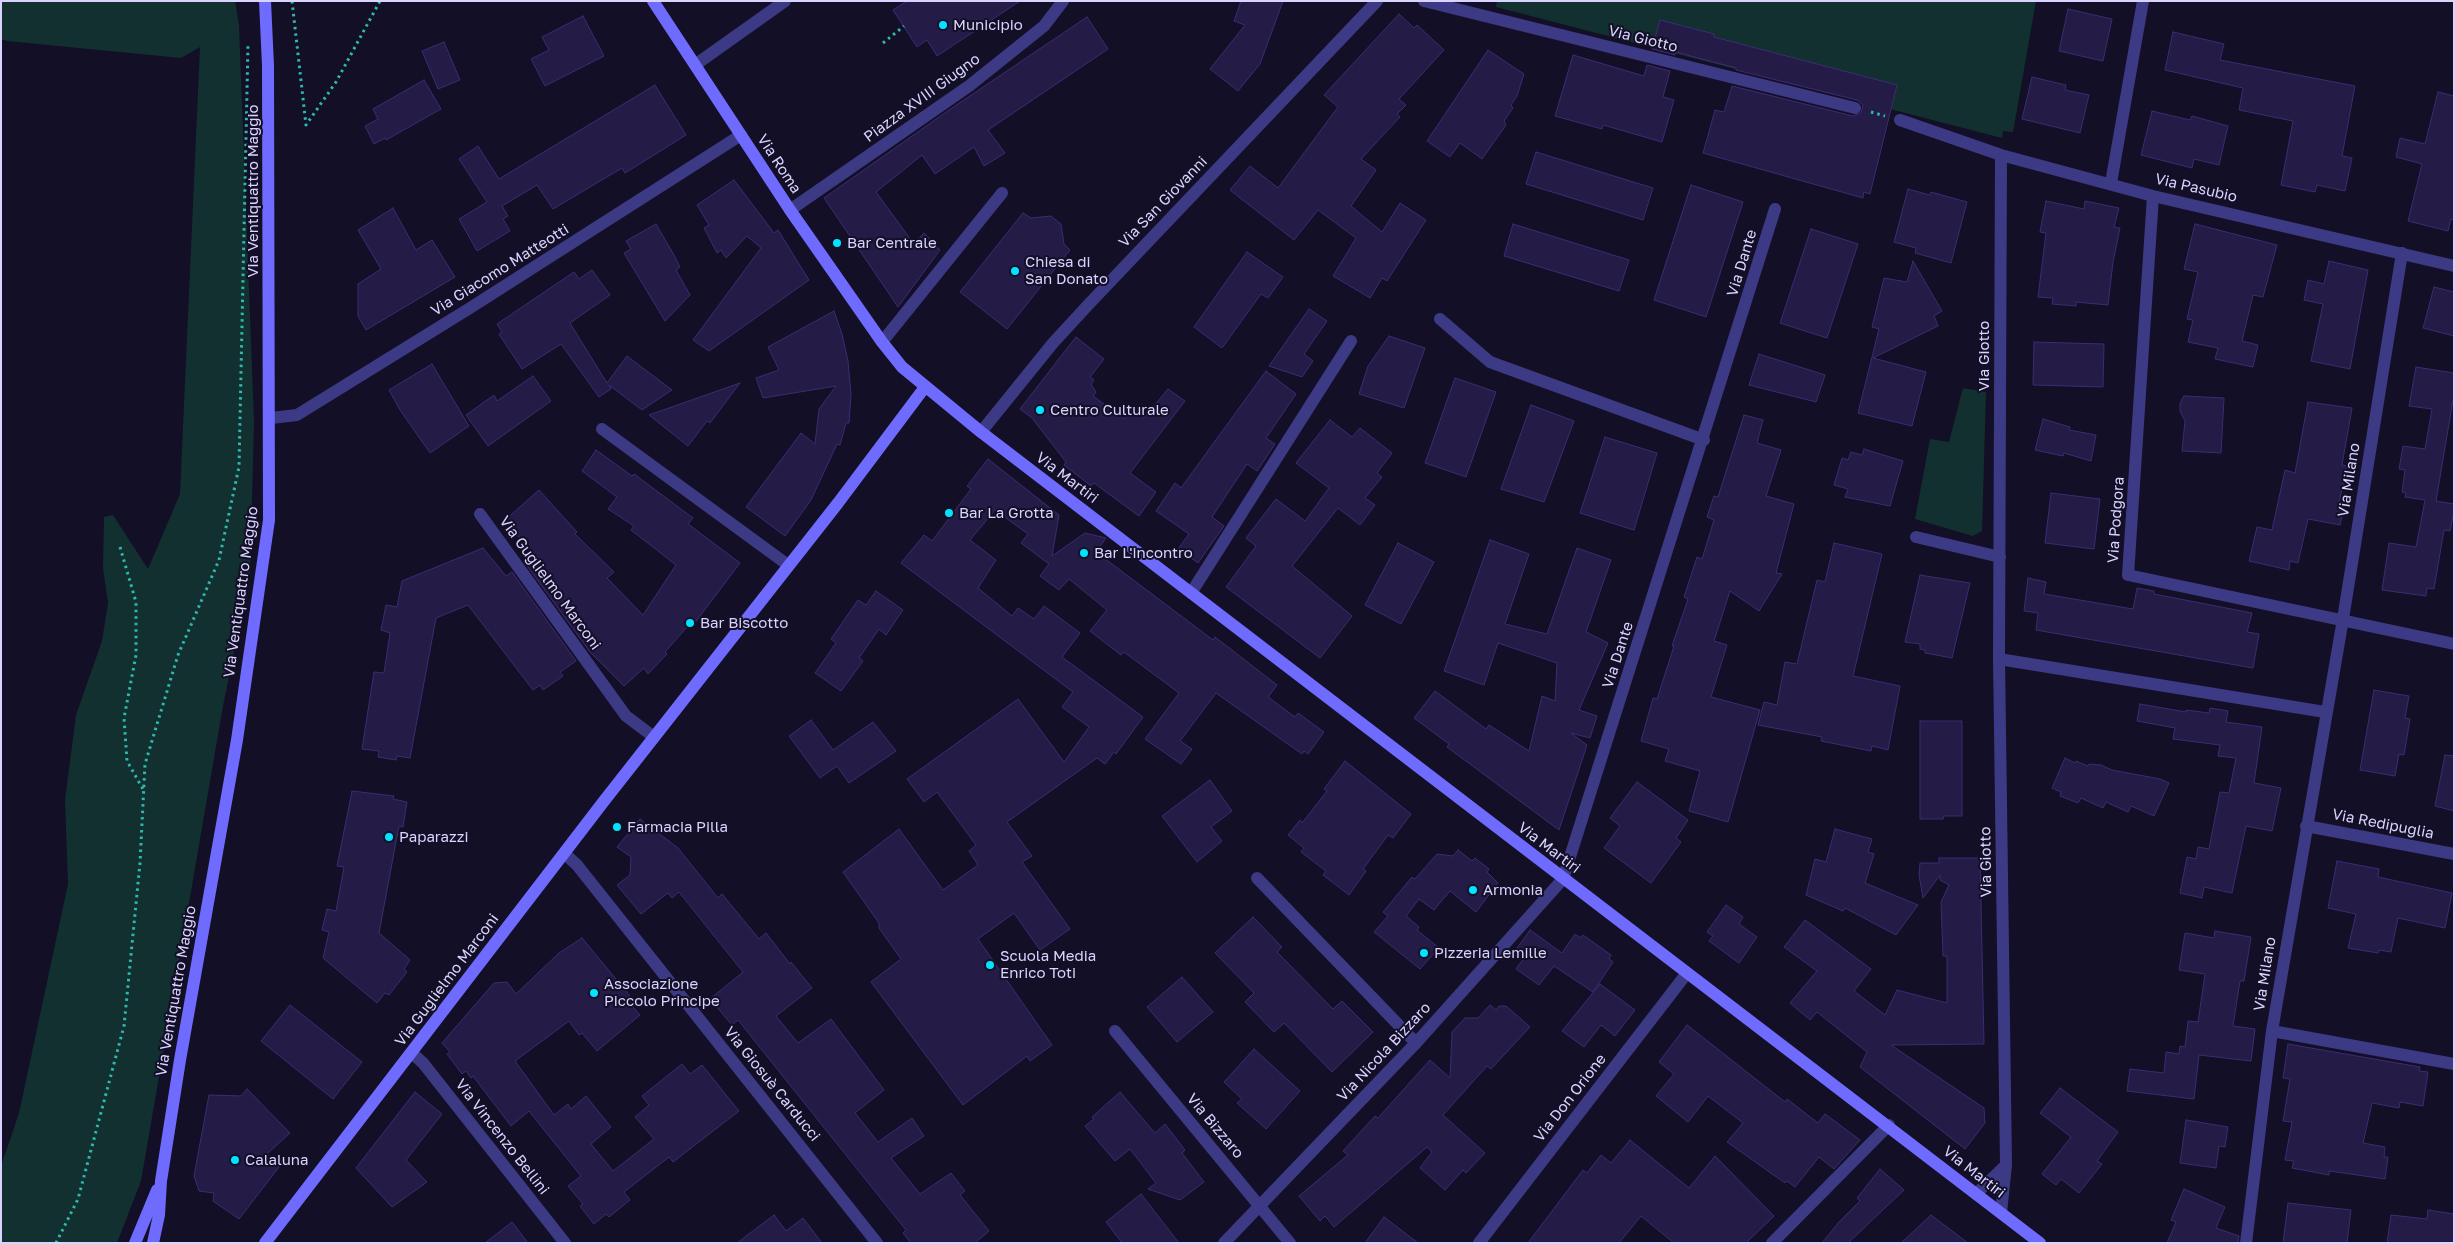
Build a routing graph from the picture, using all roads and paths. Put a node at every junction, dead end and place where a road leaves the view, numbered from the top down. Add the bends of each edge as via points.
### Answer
1 (292, 1) edge
2 (380, 1) edge
3 (653, 1) edge
4 (785, 1) edge
5 (1063, 1) edge
6 (1377, 1) edge
7 (1424, 1) edge
8 (2142, 1) edge
9 (265, 2) edge
10 (904, 26) dead end
11 (250, 38) dead end
12 (883, 43) dead end
13 (695, 65) junction
14 (1855, 108) joint
15 (1900, 120) joint
16 (741, 135) junction
17 (2001, 155) junction
18 (2111, 183) junction
19 (1002, 193) dead end
20 (2153, 196) junction
21 (1775, 209) dead end
22 (790, 210) junction
23 (2402, 253) junction
24 (2454, 266) edge
25 (1440, 319) dead end
26 (1351, 341) dead end
27 (882, 342) junction
28 (925, 387) junction
29 (270, 418) junction
30 (602, 429) dead end
31 (981, 432) junction
32 (1704, 440) junction
33 (480, 514) dead end
34 (1916, 537) dead end
35 (120, 547) dead end
36 (2000, 557) junction
37 (788, 565) junction
38 (1191, 593) junction
39 (2343, 619) junction
40 (2454, 644) edge
41 (1999, 659) junction
42 (2325, 712) junction
43 (654, 737) junction
44 (144, 792) junction
45 (2306, 826) junction
46 (565, 854) junction
47 (2454, 854) edge
48 (1257, 878) dead end
49 (1563, 879) junction
50 (1687, 973) junction
51 (1115, 1031) dead end
52 (2272, 1032) junction
53 (1416, 1043) junction
54 (412, 1053) junction
55 (2454, 1064) edge
56 (1889, 1126) junction
57 (2006, 1166) junction
58 (161, 1181) junction
59 (1976, 1194) junction
60 (1260, 1206) junction
61 (2001, 1213) junction
62 (56, 1243) edge
63 (135, 1243) edge
64 (153, 1243) edge
65 (265, 1243) edge
66 (565, 1243) edge
67 (877, 1243) edge
68 (1224, 1243) edge
69 (1290, 1243) edge
70 (1478, 1243) edge
71 (1772, 1243) edge
72 (2040, 1243) edge
73 (2246, 1243) edge

1 - 2 path via 306,125 336,82
3 - 13 street, Via Roma
4 - 13 street
5 - 22 street, Piazza XVIII Giugno via 1044,26 969,86
6 - 31 street, Via San Giovanni via 1053,343
7 - 14 street, Via Giotto
8 - 18 street
9 - 29 street, Via Ventiquattro Maggio
10 - 12 path
11 - 44 path via 247,48 240,467 219,560 178,656 145,764
13 - 16 street, Via Roma
14 - 15 path
15 - 17 street
16 - 22 street, Via Roma
16 - 29 street, Via Giacomo Matteotti via 297,415
17 - 18 street
17 - 36 street, Via Giotto
18 - 20 street, Via Pasubio
19 - 27 street
20 - 23 street, Via Pasubio
20 - 39 street, Via Podgora via 2128,575
21 - 32 street, Via Dante
22 - 27 street, Via Roma
23 - 24 street, Via Pasubio
23 - 39 street, Via Milano
25 - 32 street via 1490,362
26 - 38 street
27 - 28 street, Via Roma via 902,367
28 - 31 street, Via Martiri
28 - 37 street, Via Guglielmo Marconi
29 - 58 street, Via Ventiquattro Maggio via 269,520 237,740
30 - 37 street
31 - 38 street, Via Martiri
32 - 49 street, Via Dante
33 - 43 street, Via Guglielmo Marconi via 626,716
34 - 36 street
35 - 44 path via 136,602 136,655 124,718 127,761
36 - 41 street, Via Giotto
37 - 43 street, Via Guglielmo Marconi
38 - 49 street, Via Martiri
39 - 40 street, Via Podgora
39 - 42 street, Via Milano
41 - 42 street
41 - 57 street, Via Giotto
42 - 45 street, Via Milano
43 - 46 street, Via Guglielmo Marconi
44 - 62 path via 124,1026 78,1199
45 - 47 street, Via Redipuglia
45 - 52 street, Via Milano
46 - 54 street, Via Guglielmo Marconi
46 - 67 street, Via Giosuè Carducci
48 - 53 street
49 - 50 street, Via Martiri
49 - 53 street, Via Nicola Bizzaro
50 - 56 street, Via Martiri
50 - 70 street, Via Don Orione
51 - 60 street, Via Bizzaro
52 - 55 street
52 - 73 street, Via Milano
53 - 60 street, Via Nicola Bizzaro
54 - 65 street, Via Guglielmo Marconi
54 - 66 street, Via Vincenzo Bellini
56 - 59 street, Via Martiri
56 - 71 street
57 - 59 street
57 - 61 street, Via Giotto
58 - 63 street, Via Ventiquattro Maggio
58 - 64 street, Via Ventiquattro Maggio
59 - 61 street, Via Martiri
60 - 68 street, Via Nicola Bizzaro
60 - 69 street, Via Bizzaro
61 - 72 street, Via Martiri

